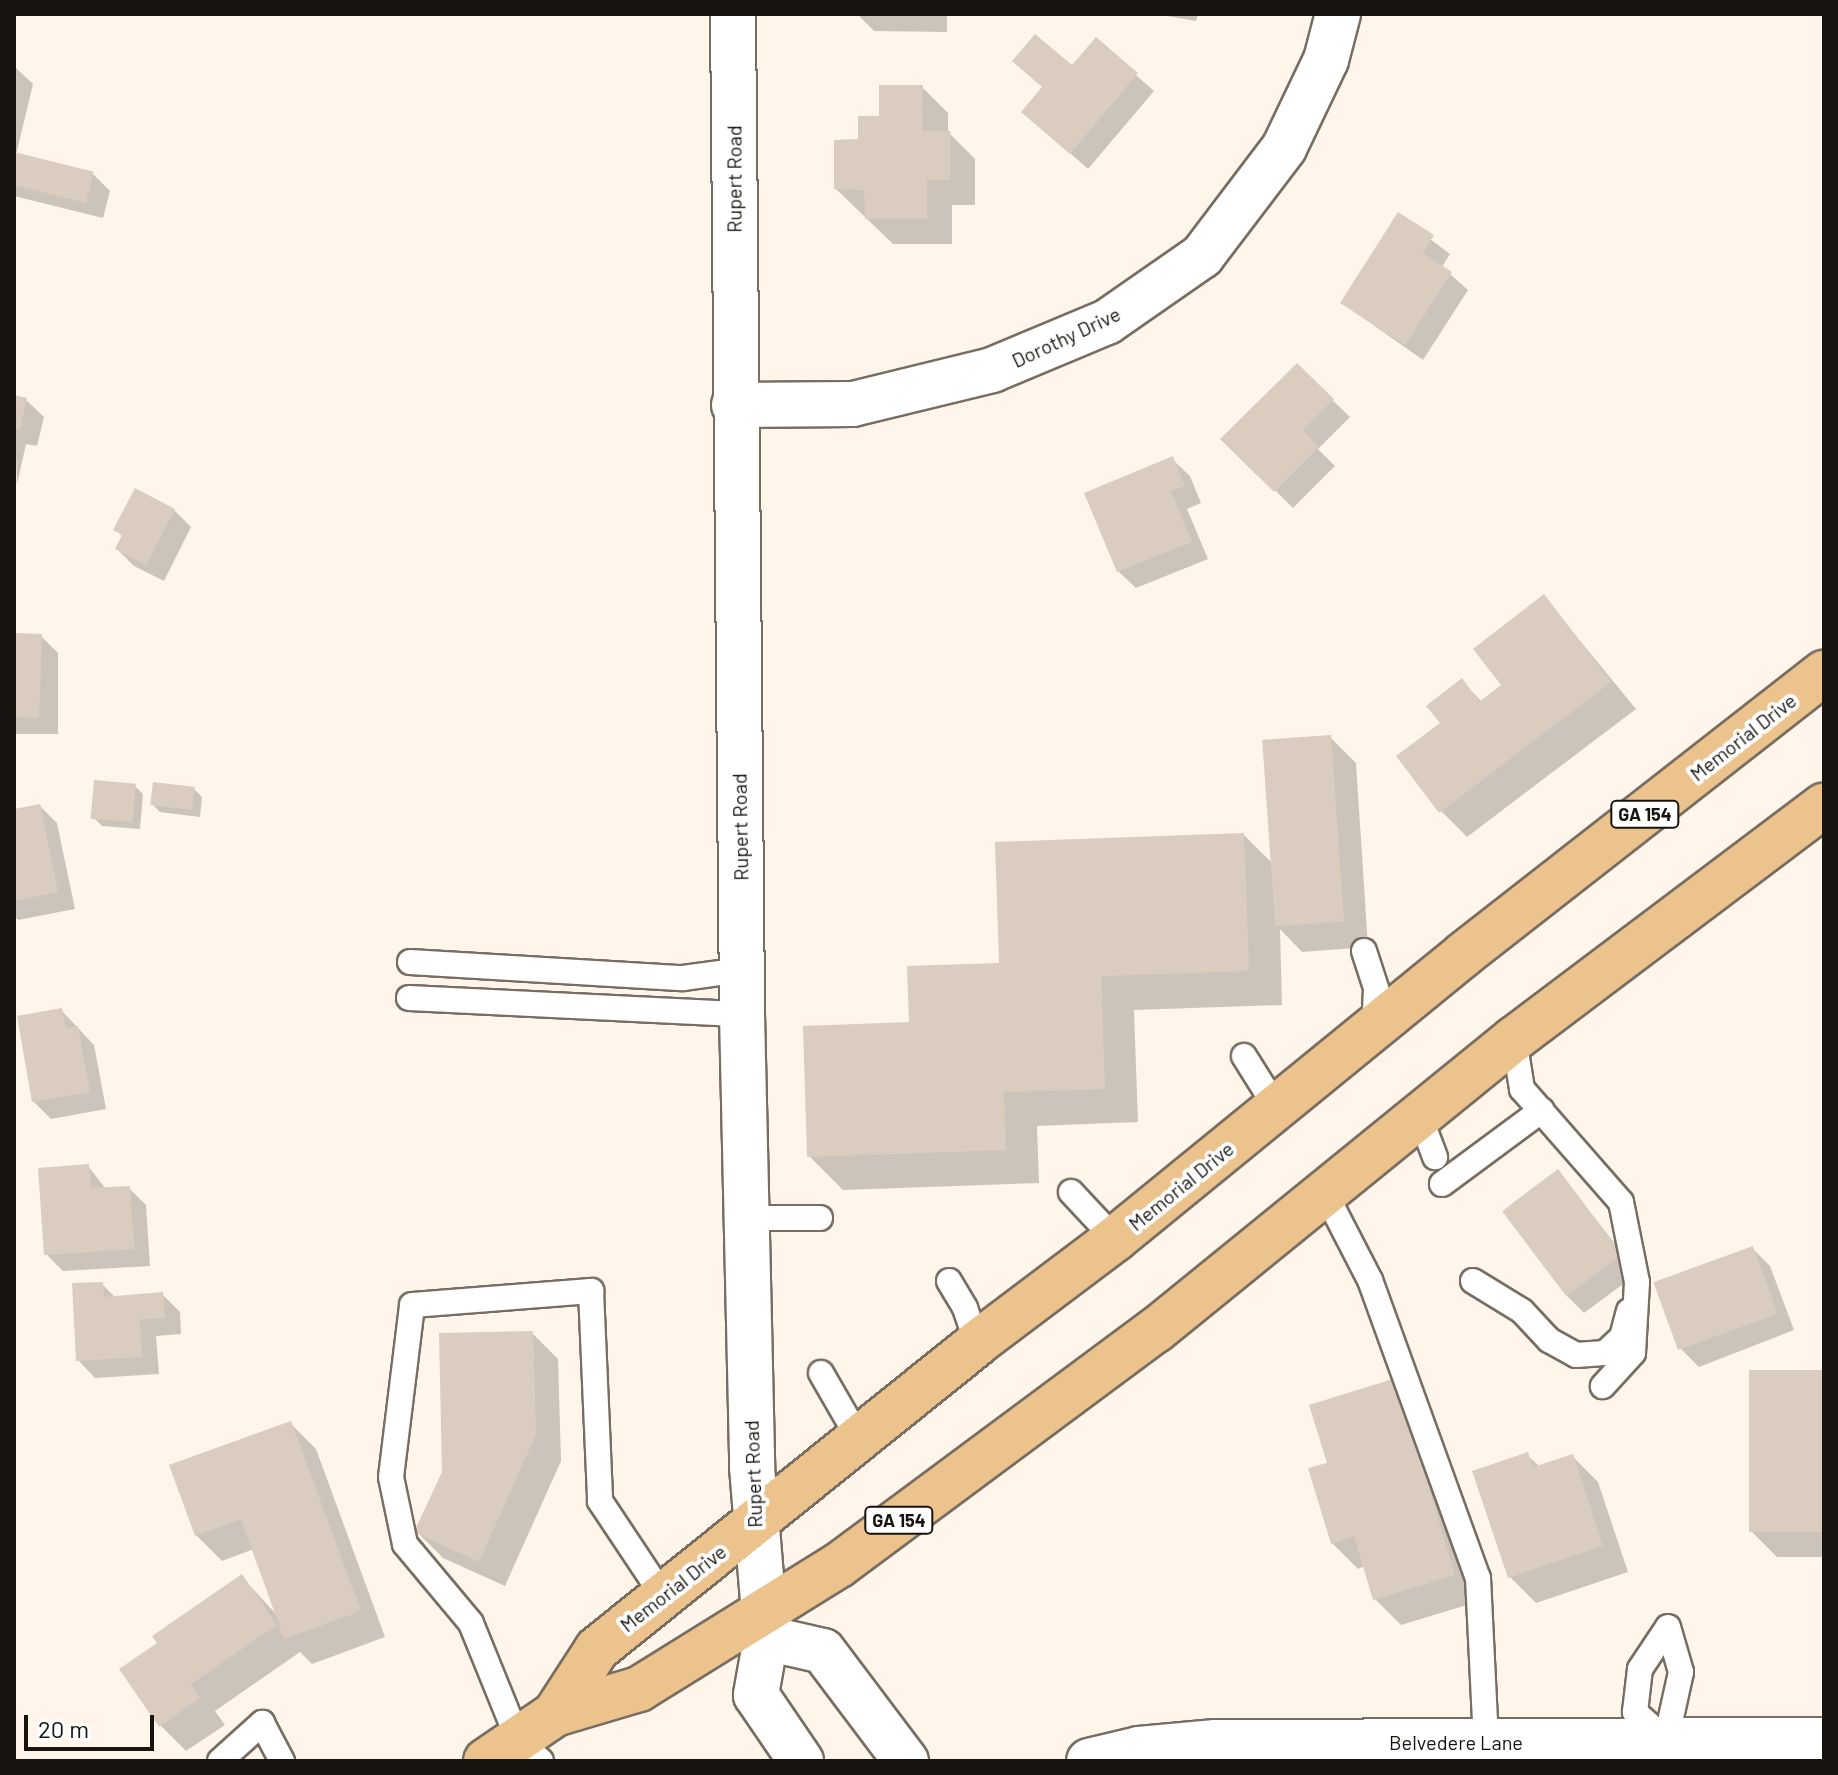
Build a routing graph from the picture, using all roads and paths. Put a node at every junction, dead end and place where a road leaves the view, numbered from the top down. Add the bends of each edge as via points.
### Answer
1 (733, 14) edge
2 (1338, 14) edge
3 (734, 405) junction
4 (1824, 673) edge
5 (1824, 805) edge
6 (1364, 951) dead end
7 (410, 962) dead end
8 (742, 970) junction
9 (409, 998) dead end
10 (742, 1014) junction
11 (1374, 1030) junction
12 (1514, 1039) junction
13 (1244, 1056) dead end
14 (1276, 1107) junction
15 (1542, 1110) junction
16 (1420, 1117) junction
17 (1435, 1157) dead end
18 (1442, 1184) dead end
19 (1071, 1192) dead end
20 (1325, 1193) junction
21 (747, 1218) junction
22 (820, 1218) dead end
23 (1115, 1239) junction
24 (949, 1281) dead end
25 (1473, 1281) dead end
26 (1637, 1282) junction
27 (977, 1343) junction
28 (821, 1373) dead end
29 (1603, 1386) dead end
30 (858, 1437) junction
31 (755, 1523) junction
32 (663, 1596) junction
33 (763, 1626) junction
34 (555, 1714) junction
35 (1824, 1740) edge
36 (1486, 1742) junction
37 (1255, 1752) edge
38 (515, 1754) edge
39 (1138, 1755) edge
40 (220, 1761) edge
41 (282, 1761) edge
42 (801, 1761) edge
43 (906, 1761) edge
44 (1089, 1761) edge

1 - 3 street, Rupert Road
2 - 3 street, Dorothy Drive via 1326,60 1284,148 1202,256 1107,322 992,370 853,404
3 - 8 street, Rupert Road
4 - 11 main road, Memorial Drive / GA 154
5 - 12 main road, Memorial Drive / GA 154
6 - 11 lane via 1376,989
7 - 8 lane via 683,978
8 - 10 street, Rupert Road
9 - 10 lane
10 - 21 street, Rupert Road
11 - 14 main road, Memorial Drive / GA 154
12 - 15 lane via 1522,1089
12 - 16 main road, Memorial Drive / GA 154
13 - 14 lane
14 - 23 main road, Memorial Drive / GA 154
15 - 18 lane
15 - 26 lane via 1621,1202
16 - 17 lane
16 - 20 main road, Memorial Drive / GA 154
19 - 23 lane
20 - 33 main road, Memorial Drive / GA 154 via 1156,1330
20 - 36 lane via 1370,1280 1478,1578
21 - 22 lane
21 - 31 street, Rupert Road
23 - 27 main road, Memorial Drive / GA 154
24 - 27 lane
25 - 26 lane via 1522,1311 1549,1340 1576,1355 1605,1353 1622,1337
26 - 29 lane via 1633,1353
27 - 30 main road, Memorial Drive / GA 154
28 - 30 lane
30 - 31 main road, Memorial Drive / GA 154
31 - 32 main road, Memorial Drive / GA 154
31 - 33 street, Rupert Road
32 - 34 main road, Memorial Drive / GA 154 via 597,1649
32 - 38 lane via 600,1501 591,1291 412,1305 391,1477 405,1544 471,1623
33 - 34 main road, Memorial Drive / GA 154 via 639,1689
33 - 42 street, Rupert Road via 756,1695
33 - 43 street via 823,1651
34 - 38 main road, Memorial Drive / GA 154
35 - 36 street, Belvedere Lane
36 - 37 street, Belvedere Lane
37 - 39 street, Belvedere Lane
39 - 44 street, Belvedere Lane
40 - 41 lane via 262,1723

